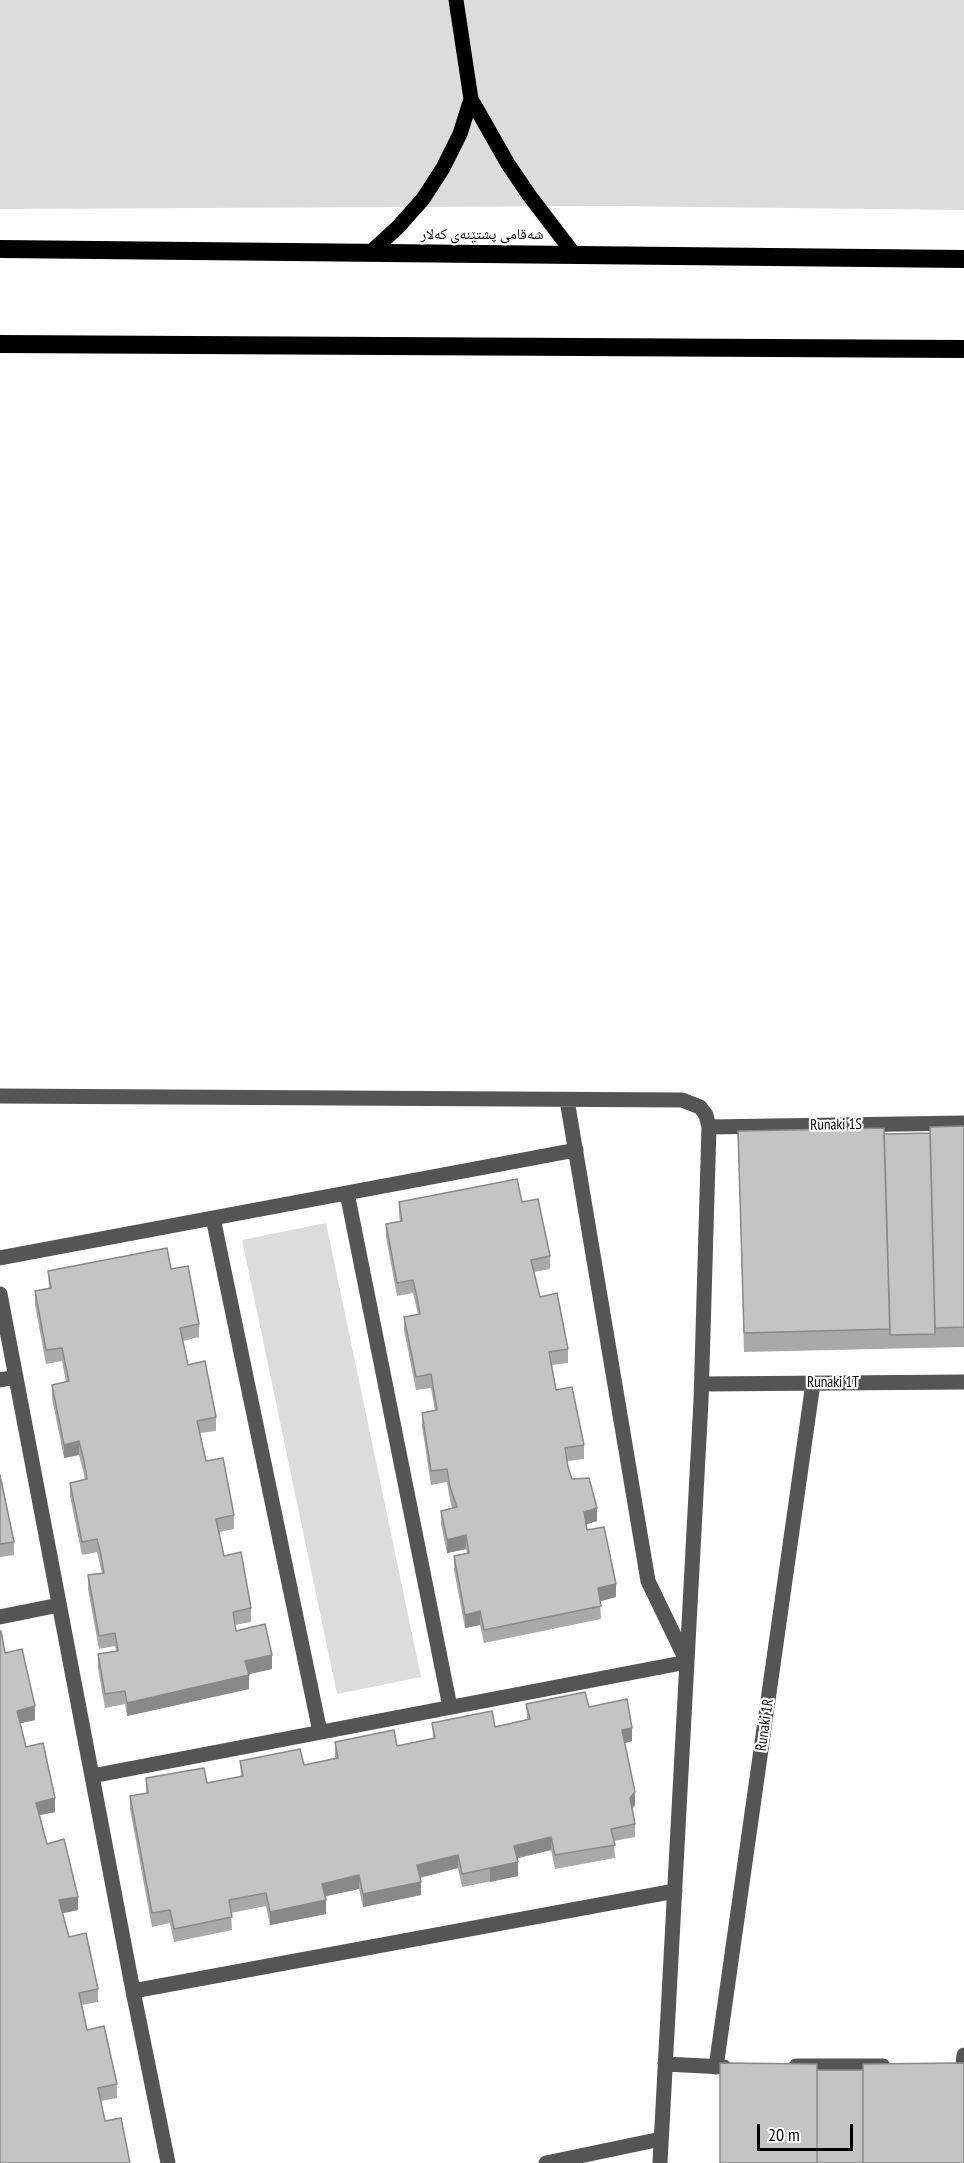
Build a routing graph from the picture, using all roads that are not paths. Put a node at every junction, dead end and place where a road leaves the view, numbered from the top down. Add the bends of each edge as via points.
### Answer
1 (456, 0) edge
2 (471, 99) junction
3 (0, 249) edge
4 (371, 252) junction
5 (574, 254) junction
6 (964, 259) edge
7 (0, 344) edge
8 (964, 349) edge
9 (0, 1096) edge
10 (567, 1100) junction
11 (964, 1123) edge
12 (709, 1127) junction
13 (576, 1150) junction
14 (347, 1193) junction
15 (213, 1218) junction
16 (0, 1258) edge
17 (0, 1294) edge
18 (16, 1377) junction
19 (0, 1380) edge
20 (964, 1382) edge
21 (813, 1383) junction
22 (702, 1384) junction
23 (59, 1605) junction
24 (0, 1617) edge
25 (687, 1662) junction
26 (450, 1707) junction
27 (320, 1732) junction
28 (92, 1776) junction
29 (675, 1891) junction
30 (133, 1991) junction
31 (665, 2064) junction
32 (787, 2066) edge
33 (892, 2066) edge
34 (716, 2067) junction
35 (740, 2067) edge
36 (661, 2139) junction
37 (168, 2163) edge
38 (546, 2163) edge
39 (660, 2163) edge

1 - 2 main road
2 - 4 main road via 443,168 423,199
2 - 5 main road via 508,164
3 - 4 highway, شەقامی پشتێنەی کەلار
4 - 5 highway, شەقامی پشتێنەی کەلار
5 - 6 highway, شەقامی پشتێنەی کەلار
7 - 8 highway
9 - 10 street
10 - 12 street via 682,1100 700,1107
10 - 13 street
11 - 12 street, Runaki 1S
12 - 22 street
13 - 14 street
13 - 25 street via 648,1581
14 - 15 street
14 - 26 street
15 - 16 street
15 - 27 street
17 - 18 street
18 - 19 street
18 - 23 street
20 - 21 street, Runaki 1T
21 - 22 street, Runaki 1T
21 - 34 street, Runaki 1R
22 - 25 street
23 - 24 street
23 - 28 street
25 - 26 street
25 - 29 street
26 - 27 street
27 - 28 street
28 - 30 street
29 - 30 street
29 - 31 street
30 - 37 street
31 - 34 street
31 - 36 street
32 - 33 street
34 - 35 street
36 - 38 street
36 - 39 street

